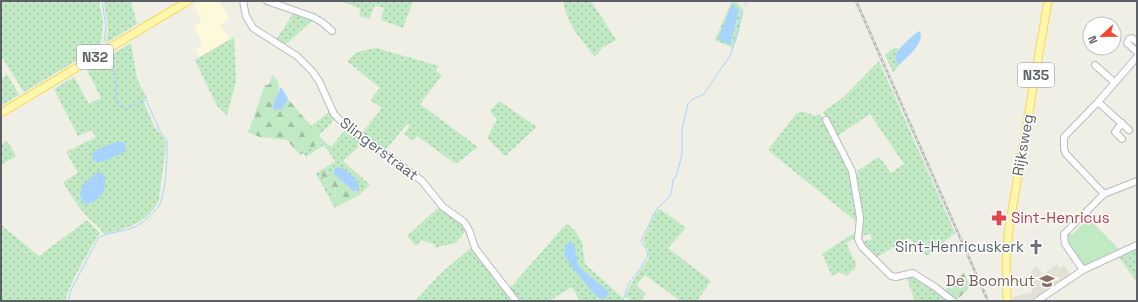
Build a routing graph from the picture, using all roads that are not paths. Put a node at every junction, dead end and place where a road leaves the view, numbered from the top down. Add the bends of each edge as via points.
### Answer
1 (188, 1) edge
2 (243, 1) edge
3 (267, 1) edge
4 (1048, 1) edge
5 (332, 31) dead end
6 (1137, 42) edge
7 (1137, 52) edge
8 (1137, 57) edge
9 (1095, 65) dead end
10 (1114, 82) junction
11 (1098, 102) junction
12 (1, 113) edge
13 (826, 120) dead end
14 (1122, 123) junction
15 (1129, 130) dead end
16 (1122, 139) dead end
17 (1137, 181) edge
18 (1104, 194) junction
19 (1137, 245) edge
20 (1083, 270) junction
21 (1007, 279) junction
22 (516, 301) edge
23 (953, 301) edge
24 (1007, 301) edge
25 (1010, 301) edge
26 (1037, 301) edge

1 - 12 main road, N32
2 - 22 street, Slingerstraat via 246,16 253,28 297,56 312,71 334,114 340,120 422,181 443,207 464,222 475,248
3 - 5 street via 313,17
4 - 21 main road, Rijksweg / N35 via 1009,228
6 - 7 street via 1132,38 1127,43
8 - 10 street
9 - 10 street
10 - 11 street
11 - 14 street
11 - 18 street via 1064,138 1063,144 1066,154
13 - 23 street via 852,171 860,218 858,239 862,247 891,276 913,273
14 - 15 street
14 - 16 street via 1115,132
17 - 18 street
18 - 20 street via 1064,234 1065,244
19 - 20 street
20 - 26 street
21 - 24 main road, Rijksweg / N35
21 - 25 main road, Rijksweg / N35

